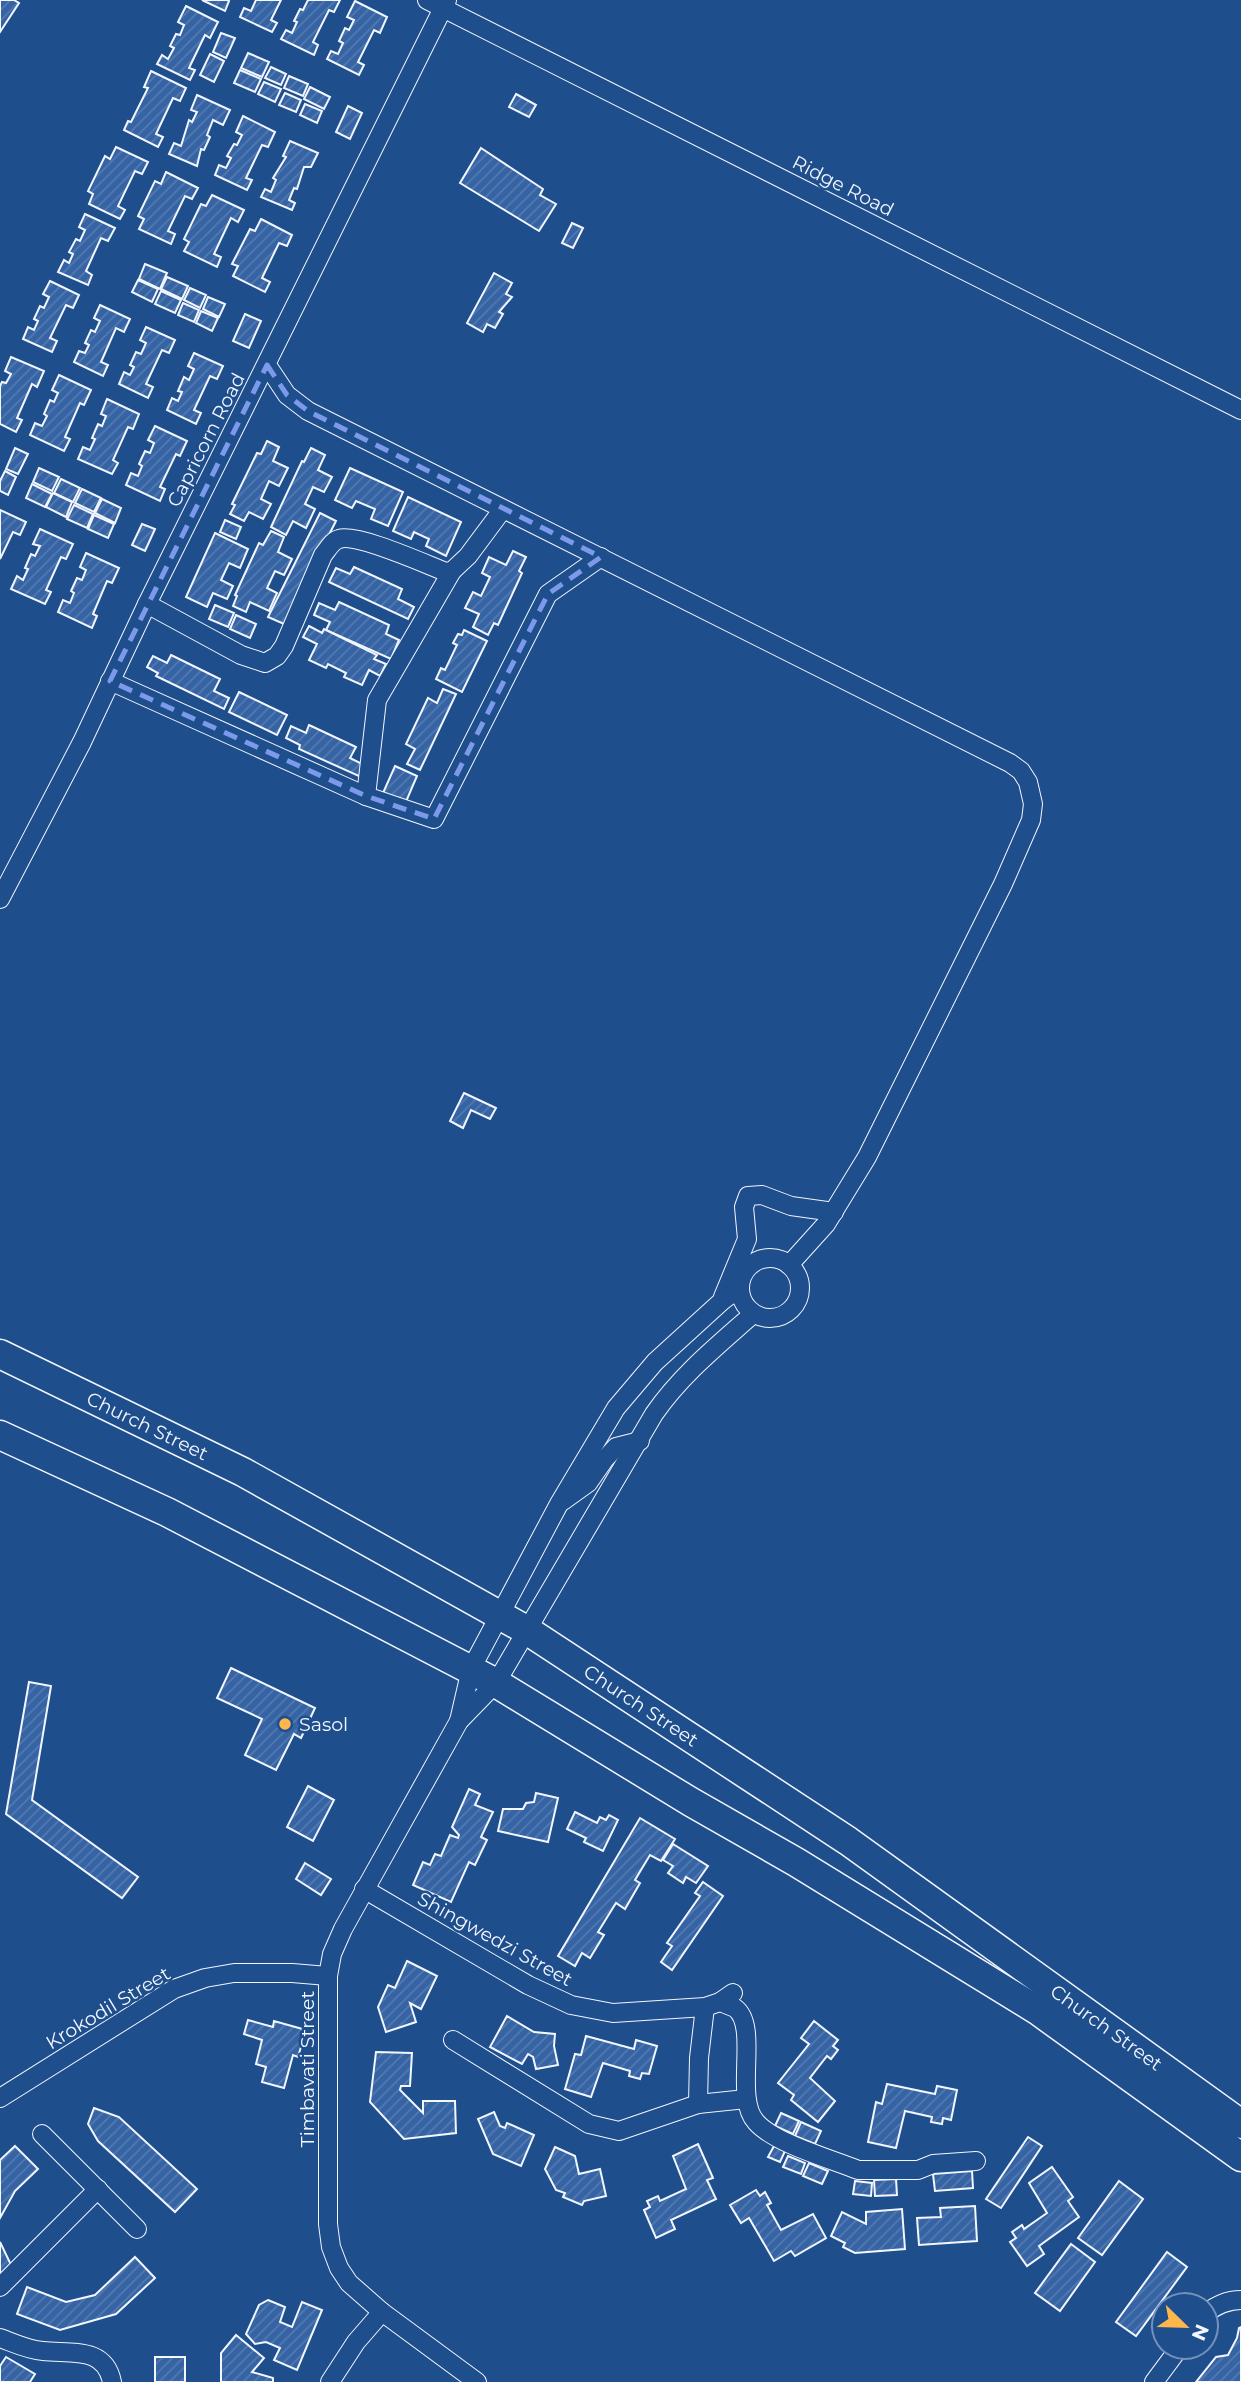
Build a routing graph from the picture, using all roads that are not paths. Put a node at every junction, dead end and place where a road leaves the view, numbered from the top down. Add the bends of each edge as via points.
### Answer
1 (439, 3) edge
2 (267, 365) junction
3 (1241, 410) edge
4 (503, 509) junction
5 (601, 557) junction
6 (452, 571) junction
7 (147, 604) junction
8 (110, 681) junction
9 (366, 796) junction
10 (0, 899) edge
11 (834, 1212) junction
12 (789, 1265) junction
13 (739, 1288) junction
14 (722, 1300) junction
15 (753, 1314) junction
16 (0, 1354) edge
17 (0, 1435) edge
18 (640, 1441) junction
19 (560, 1502) junction
20 (501, 1617) junction
21 (528, 1632) junction
22 (484, 1676) junction
23 (459, 1721) junction
24 (364, 1889) junction
25 (328, 1976) junction
26 (719, 2001) junction
27 (453, 2040) dead end
28 (0, 2098) edge
29 (746, 2099) junction
30 (698, 2104) junction
31 (1241, 2124) edge
32 (43, 2134) dead end
33 (1241, 2157) edge
34 (976, 2161) dead end
35 (98, 2189) junction
36 (137, 2229) dead end
37 (0, 2287) edge
38 (1241, 2300) edge
39 (1220, 2304) edge
40 (382, 2312) junction
41 (0, 2337) edge
42 (1170, 2361) edge
43 (111, 2382) edge
44 (330, 2382) edge
45 (477, 2382) edge
46 (1154, 2382) edge

1 - 2 street, Capricorn Road
1 - 3 street, Ridge Road
2 - 4 street via 287,395 308,411
2 - 7 street, Capricorn Road
4 - 5 street
4 - 6 street
5 - 9 street via 548,594 434,820
5 - 11 street via 1010,763 1021,771 1032,792 1031,820 1003,884 867,1157
6 - 7 street via 358,539 340,538 323,555 284,646 265,663 241,655
6 - 9 street via 377,700
7 - 8 street, Capricorn Road
8 - 9 street
8 - 10 street, Capricorn Road
11 - 12 street
11 - 14 street via 791,1206 762,1195 748,1196 744,1207 747,1239
12 - 13 street via 762,1259 745,1270
12 - 15 street via 800,1292 791,1310 773,1319
13 - 14 street, Timbavati Street
13 - 15 street
14 - 19 street, Timbavati Street via 634,1385
15 - 18 street, Timbavati Street via 671,1390
16 - 20 main road, Church Street via 243,1472
17 - 22 main road, Church Street via 167,1512
18 - 19 street via 616,1447 588,1483
18 - 21 street, Timbavati Street
19 - 20 street, Timbavati Street
20 - 21 main road, Church Street
20 - 22 street, Timbavati Street
21 - 22 street, Timbavati Street
21 - 31 main road, Church Street via 848,1841
22 - 23 street, Timbavati Street
22 - 23 street, Timbavati Street
22 - 33 main road, Church Street via 1037,2011
23 - 24 street, Timbavati Street
24 - 25 street, Timbavati Street via 332,1954
24 - 26 street, Shingwedzi Street via 528,1985 571,2005 613,2013
25 - 28 street, Krokodil Street via 255,1972 205,1978 174,1989
25 - 40 street, Timbavati Street via 331,2246 349,2283
26 - 29 street via 743,2018
26 - 30 street via 699,2058
27 - 30 street via 589,2123 619,2131
29 - 30 street
29 - 34 street via 755,2122 780,2139 858,2170 918,2170 933,2164
32 - 35 street
35 - 36 street
35 - 37 street
38 - 39 street
40 - 44 street
40 - 45 street, Timbavati Street
41 - 43 street via 40,2351 92,2355 110,2371
42 - 46 street

